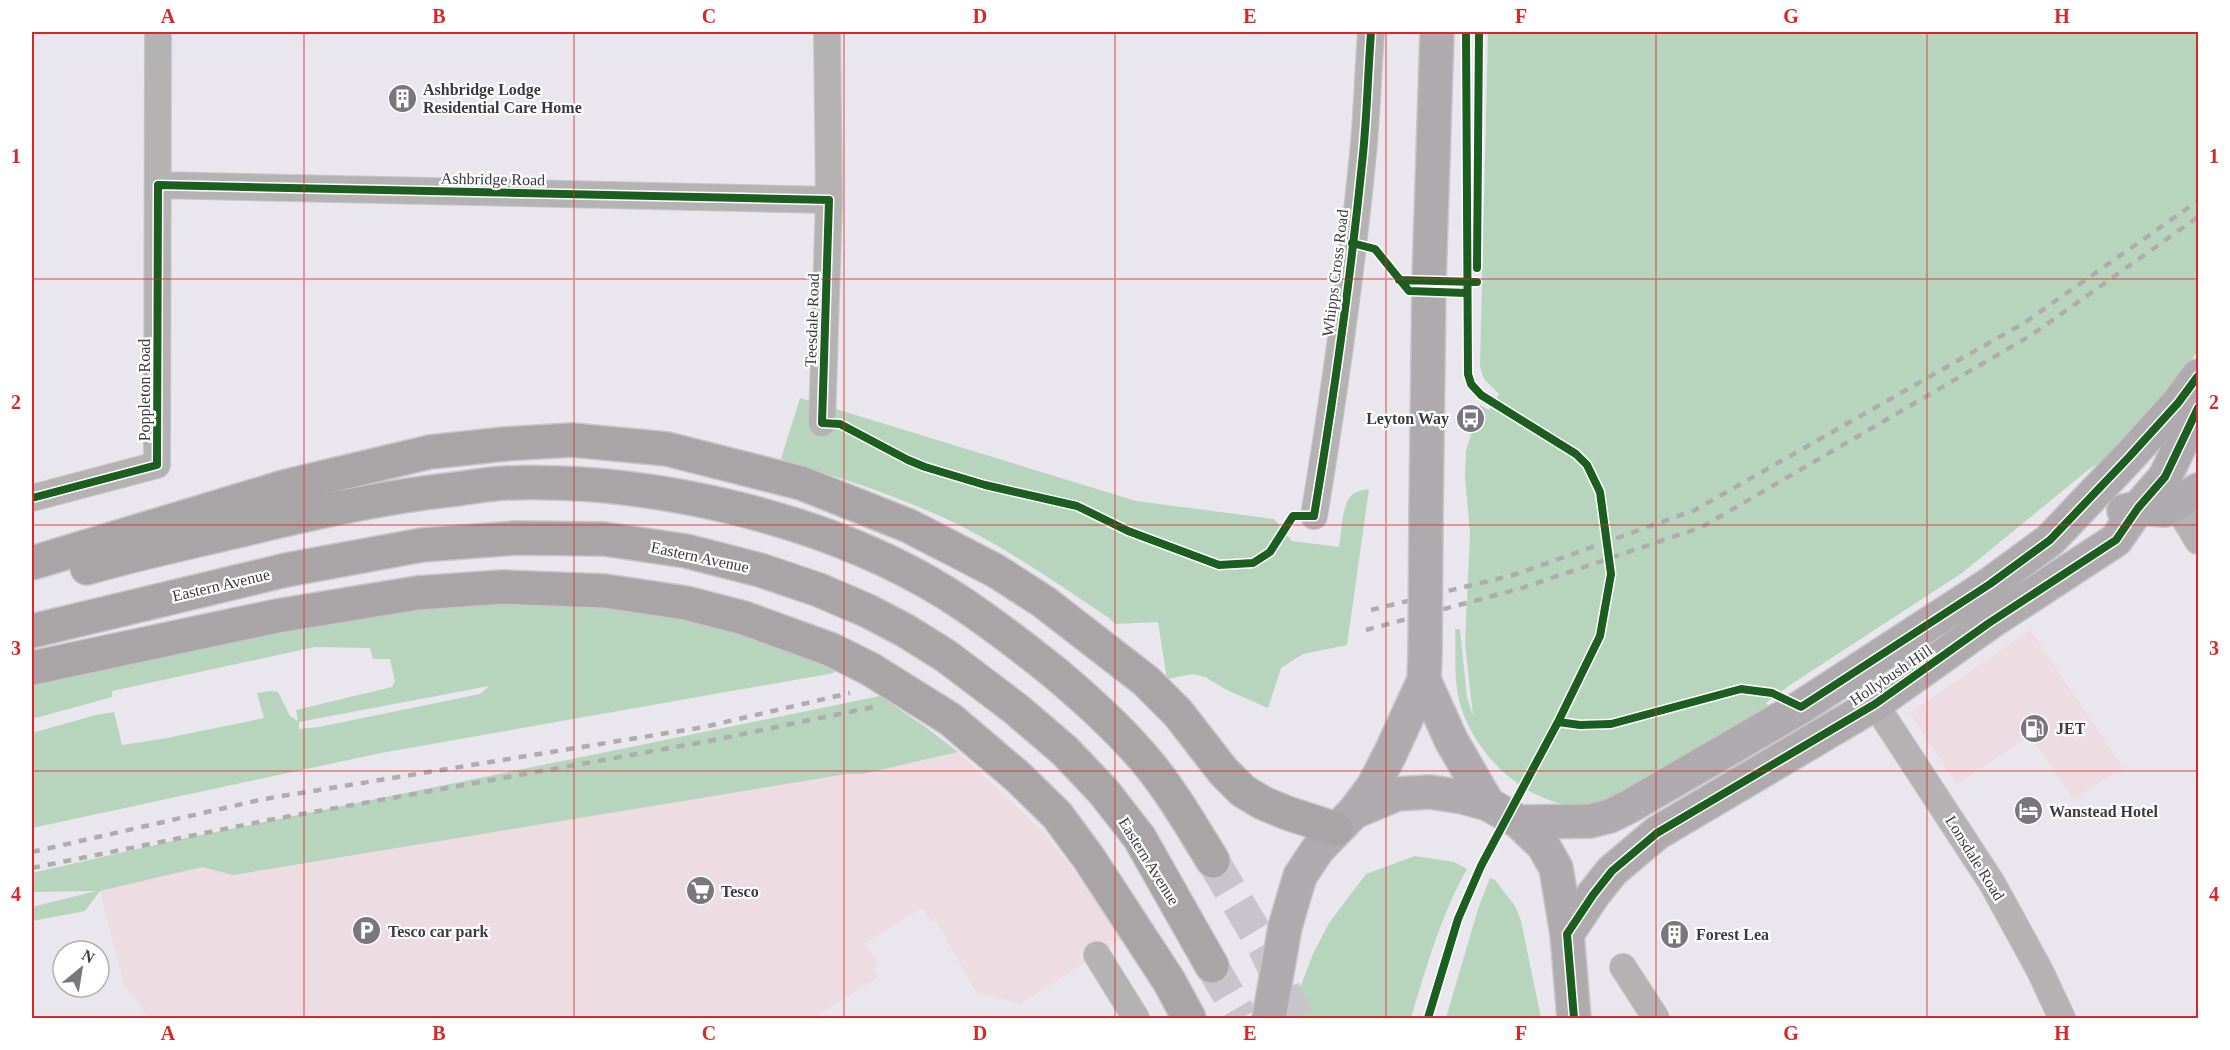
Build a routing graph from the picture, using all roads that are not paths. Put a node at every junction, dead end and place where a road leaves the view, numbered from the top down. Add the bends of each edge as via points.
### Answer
1 (158, 32) edge
2 (826, 32) edge
3 (1371, 32) edge
4 (1437, 32) edge
5 (158, 185) junction
6 (828, 200) junction
7 (2199, 376) edge
8 (2199, 408) edge
9 (823, 423) dead end
10 (2199, 462) edge
11 (2180, 490) edge
12 (32, 498) edge
13 (2138, 508) junction
14 (1314, 516) dead end
15 (2050, 540) junction
16 (2199, 541) edge
17 (32, 563) edge
18 (32, 584) edge
19 (32, 631) edge
20 (1424, 667) junction
21 (32, 668) edge
22 (1875, 704) junction
23 (1488, 804) junction
24 (1345, 820) junction
25 (1519, 822) junction
26 (1213, 861) tunnel mouth
27 (1567, 934) junction
28 (1097, 955) dead end
29 (1212, 966) tunnel mouth
30 (1623, 967) dead end
31 (1136, 1018) edge
32 (1189, 1018) edge
33 (1269, 1018) edge
34 (1574, 1018) edge
35 (1656, 1018) edge
36 (2062, 1018) edge

1 - 5 street, Poppleton Road
2 - 6 street, Teesdale Road
3 - 14 street, Whipps Cross Road via 1351,257
4 - 20 main road, bridge
5 - 6 street, Ashbridge Road
5 - 12 street, Poppleton Road via 157,465
6 - 9 street, Teesdale Road
7 - 15 main road, Hollybush Hill
8 - 11 main road
10 - 11 main road
11 - 13 main road via 2165,510
11 - 16 street
13 - 15 main road, Hollybush Hill via 2096,518
13 - 22 main road, Hollybush Hill via 2116,540
15 - 25 main road, Hollybush Hill via 1990,584 1801,707 1630,806 1590,821
17 - 24 highway via 287,486 430,452 572,440 667,449 801,483 909,526 996,571 1044,602 1146,681 1243,791 1287,813
18 - 26 highway via 337,507 424,493 504,483 572,484 704,500 848,544 944,592 991,623 1084,698 1144,758
19 - 29 highway, Eastern Avenue via 286,570 422,545 516,538 604,539 686,551 760,570 819,590 906,631 998,696 1065,751 1103,791 1138,837
20 - 23 main road via 1451,740
20 - 24 main road via 1373,787
21 - 32 highway via 277,616 417,593 502,587 605,591 686,603 744,618 832,650 870,669 950,719 1017,776 1057,815 1088,857
22 - 27 main road, Hollybush Hill via 1657,833 1612,871
22 - 36 street, Lonsdale Road via 1992,883
23 - 24 main road via 1431,792 1397,794
23 - 25 main road
24 - 33 main road via 1300,876 1285,927
25 - 27 main road via 1543,845 1556,868
27 - 34 main road
28 - 31 street
30 - 35 street

